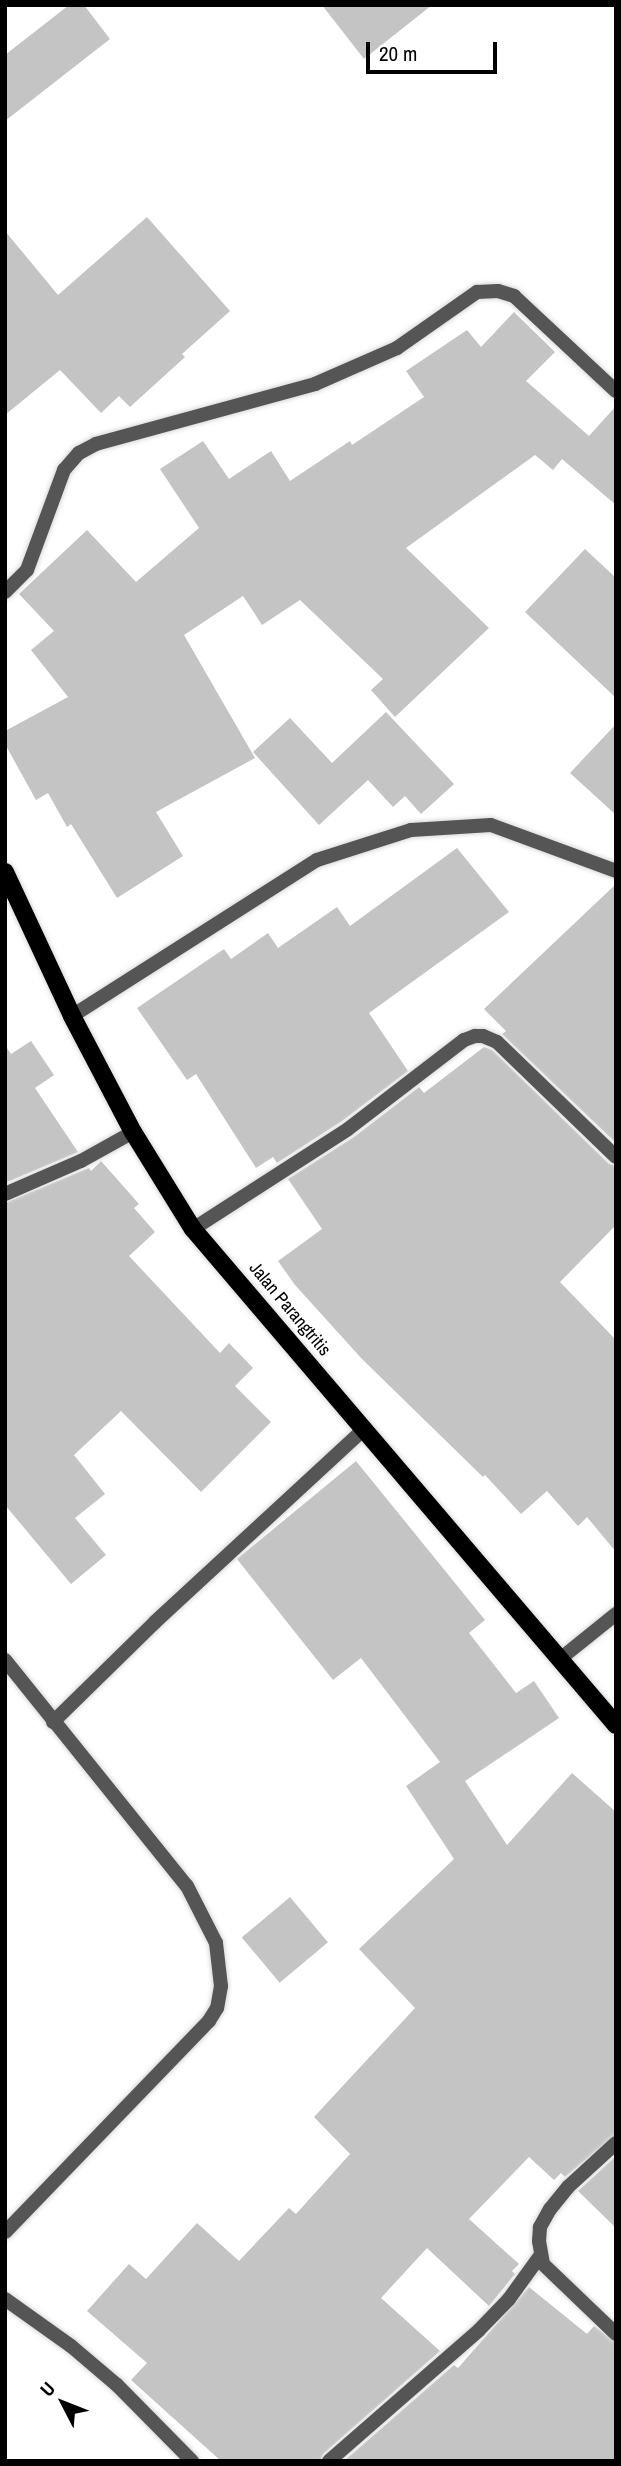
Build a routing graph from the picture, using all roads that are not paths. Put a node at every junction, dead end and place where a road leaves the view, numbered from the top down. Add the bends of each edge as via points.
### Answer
1 (616, 391) edge
2 (5, 592) edge
3 (616, 871) edge
4 (5, 872) edge
5 (72, 1016) junction
6 (133, 1132) junction
7 (616, 1157) edge
8 (5, 1194) edge
9 (193, 1229) junction
10 (364, 1429) junction
11 (616, 1614) edge
12 (560, 1659) junction
13 (5, 1660) edge
14 (53, 1723) junction
15 (616, 1725) edge
16 (616, 2143) edge
17 (5, 2232) edge
18 (540, 2256) junction
19 (5, 2299) edge
20 (616, 2334) edge
21 (192, 2461) edge
22 (329, 2461) edge

1 - 2 street via 514,296 477,292 397,348 315,384 96,444 79,453 64,470 27,570
3 - 5 street via 491,825 411,830 317,860
4 - 5 main road, Jalan Parangtritis
5 - 6 main road, Jalan Parangtritis
6 - 8 street
6 - 9 main road, Jalan Parangtritis
7 - 9 street via 498,1042 475,1036 348,1129
9 - 10 main road, Jalan Parangtritis
10 - 12 main road, Jalan Parangtritis
10 - 14 street
11 - 12 street
12 - 15 main road, Jalan Parangtritis
13 - 14 street
14 - 17 street via 187,1886 216,1943 221,1986 209,2021
16 - 18 street via 550,2209 540,2227
18 - 20 street
18 - 22 street via 479,2330
19 - 21 street via 108,2377

